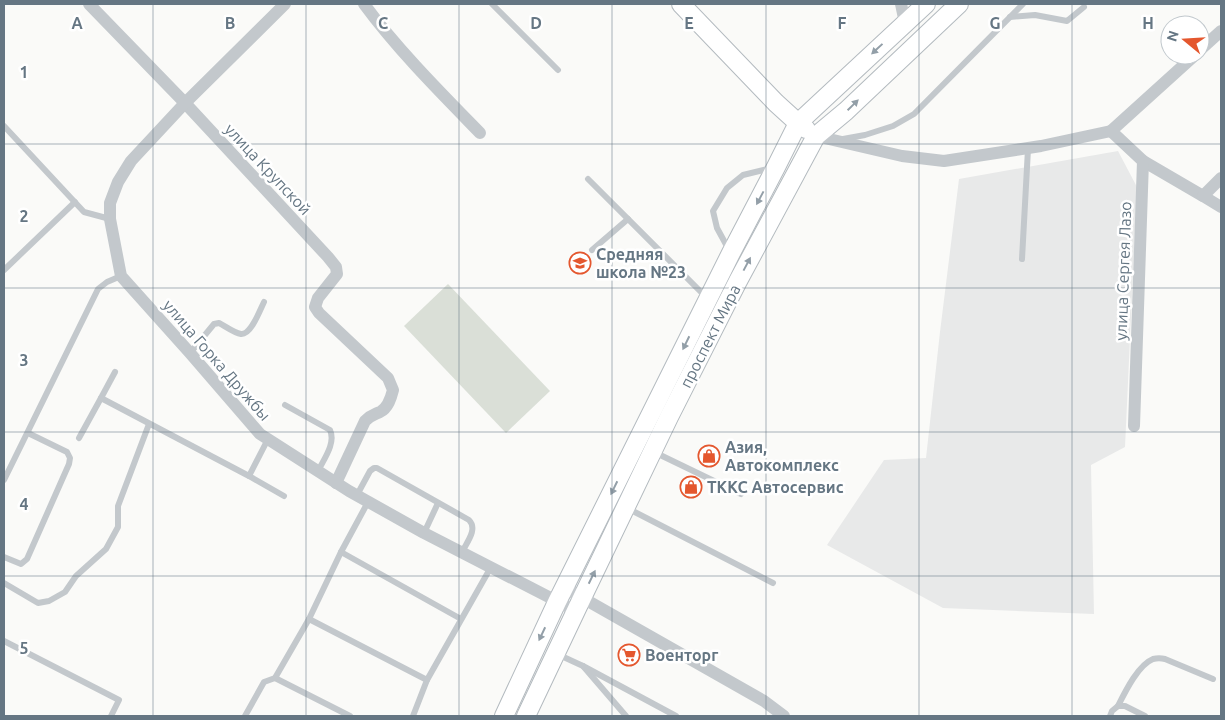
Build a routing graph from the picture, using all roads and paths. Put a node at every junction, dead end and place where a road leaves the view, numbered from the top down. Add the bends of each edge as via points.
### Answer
1 (89, 4) edge
2 (285, 4) edge
3 (364, 4) edge
4 (492, 4) edge
5 (681, 4) edge
6 (901, 4) edge
7 (926, 4) edge
8 (959, 4) edge
9 (1023, 4) edge
10 (1084, 7) dead end
11 (1010, 17) junction
12 (906, 23) junction
13 (1221, 31) edge
14 (1210, 41) edge
15 (1184, 65) edge
16 (558, 70) dead end
17 (185, 103) junction
18 (798, 123) junction
19 (4, 126) edge
20 (1111, 131) junction
21 (480, 133) dead end
22 (816, 136) junction
23 (835, 140) junction
24 (1028, 149) junction
25 (1143, 161) junction
26 (776, 167) junction
27 (588, 178) dead end
28 (1221, 178) edge
29 (1203, 196) junction
30 (75, 202) junction
31 (1221, 207) edge
32 (628, 218) junction
33 (110, 219) junction
34 (592, 250) dead end
35 (731, 253) junction
36 (1022, 259) dead end
37 (4, 270) edge
38 (121, 276) junction
39 (708, 299) junction
40 (264, 302) dead end
41 (190, 353) junction
42 (115, 372) dead end
43 (101, 398) junction
44 (285, 405) dead end
45 (149, 424) junction
46 (1134, 426) dead end
47 (28, 433) junction
48 (79, 438) dead end
49 (268, 439) junction
50 (653, 451) junction
51 (318, 471) junction
52 (249, 476) junction
53 (4, 480) edge
54 (336, 483) junction
55 (741, 494) dead end
56 (284, 496) dead end
57 (362, 499) junction
58 (438, 503) junction
59 (626, 507) junction
60 (424, 533) junction
61 (341, 552) junction
62 (462, 552) junction
63 (4, 557) edge
64 (491, 567) junction
65 (4, 583) edge
66 (773, 583) dead end
67 (561, 595) junction
68 (579, 604) junction
69 (309, 619) junction
70 (461, 619) junction
71 (4, 640) edge
72 (556, 654) junction
73 (582, 666) junction
74 (275, 678) junction
75 (1213, 678) dead end
76 (427, 680) junction
77 (1118, 706) junction
78 (111, 716) edge
79 (245, 716) edge
80 (350, 716) edge
81 (413, 716) edge
82 (504, 716) edge
83 (526, 716) edge
84 (625, 716) edge
85 (676, 716) edge
86 (784, 716) edge
87 (1110, 716) edge
88 (1145, 716) edge

1 - 17 street, улица Крупской
2 - 17 street
3 - 21 street via 428,80
4 - 16 lane
5 - 18 main road
6 - 12 street
7 - 12 main road, проспект Мира
22 -> 8 main road, проспект Мира via 846,112
9 - 11 lane
10 - 11 lane via 1067,21 1035,14
11 - 23 lane via 914,114 893,126
12 -> 18 main road, проспект Мира
13 - 14 street
15 - 20 street
17 - 33 street via 131,161 110,203
17 - 54 street, улица Крупской via 336,267 337,274 315,306 388,378 393,390 382,411 365,420
18 - 22 main road
18 - 26 main road, проспект Мира
19 - 30 lane
20 - 24 street
20 - 25 street
22 - 23 street
50 -> 22 main road, проспект Мира via 738,281
23 - 24 street via 902,156 944,161
24 - 36 lane
25 - 29 street
25 - 46 street, улица Сергея Лазо
26 -> 35 main road, проспект Мира
26 - 35 lane via 743,176 727,188 713,211 717,228
27 - 32 lane
28 - 29 street
29 - 31 street
30 - 33 lane via 84,212
30 - 37 lane
32 - 34 lane
32 - 39 lane
33 - 38 street
35 - 39 main road, проспект Мира
38 - 41 street, улица Горка Дружбы
38 - 47 lane via 98,289
39 -> 67 main road, проспект Мира
40 - 41 lane via 250,330 240,334 219,323 214,324
41 - 49 street, улица Горка Дружбы via 260,434
42 - 43 lane
43 - 45 lane
43 - 48 lane
44 - 51 lane via 330,430 333,435
45 - 52 lane
45 - 65 lane via 118,506 118,526 106,549 76,576 64,592 50,601 38,603
47 - 53 lane
47 - 63 lane via 67,452 69,464 27,559 20,564
49 - 51 street, улица Горка Дружбы
49 - 52 lane
50 - 55 lane
50 - 59 main road, проспект Мира
51 - 54 street, улица Горка Дружбы
52 - 56 lane
54 - 57 street, улица Горка Дружбы
57 - 58 lane via 370,471 377,468
57 - 60 street, улица Горка Дружбы
57 - 61 lane
58 - 60 lane
58 - 62 lane via 473,524 474,530
59 - 66 lane
68 -> 59 main road, проспект Мира
60 - 62 street, улица Горка Дружбы
61 - 69 lane
61 - 70 lane
62 - 64 street, улица Горка Дружбы
64 - 67 street, улица Горка Дружбы
64 - 70 lane
67 - 68 street, улица Горка Дружбы
67 -> 82 main road, проспект Мира
68 - 72 main road, проспект Мира
68 - 86 street, улица Горка Дружбы via 764,701
69 - 74 lane
69 - 76 lane
70 - 76 lane
71 - 78 lane via 119,700
72 - 73 lane
72 - 83 main road, проспект Мира
73 - 84 lane
73 - 85 lane
74 - 79 lane via 264,682
74 - 80 lane
75 - 77 lane via 1165,659 1151,660 1137,672
76 - 81 lane
77 - 87 lane
77 - 88 lane

